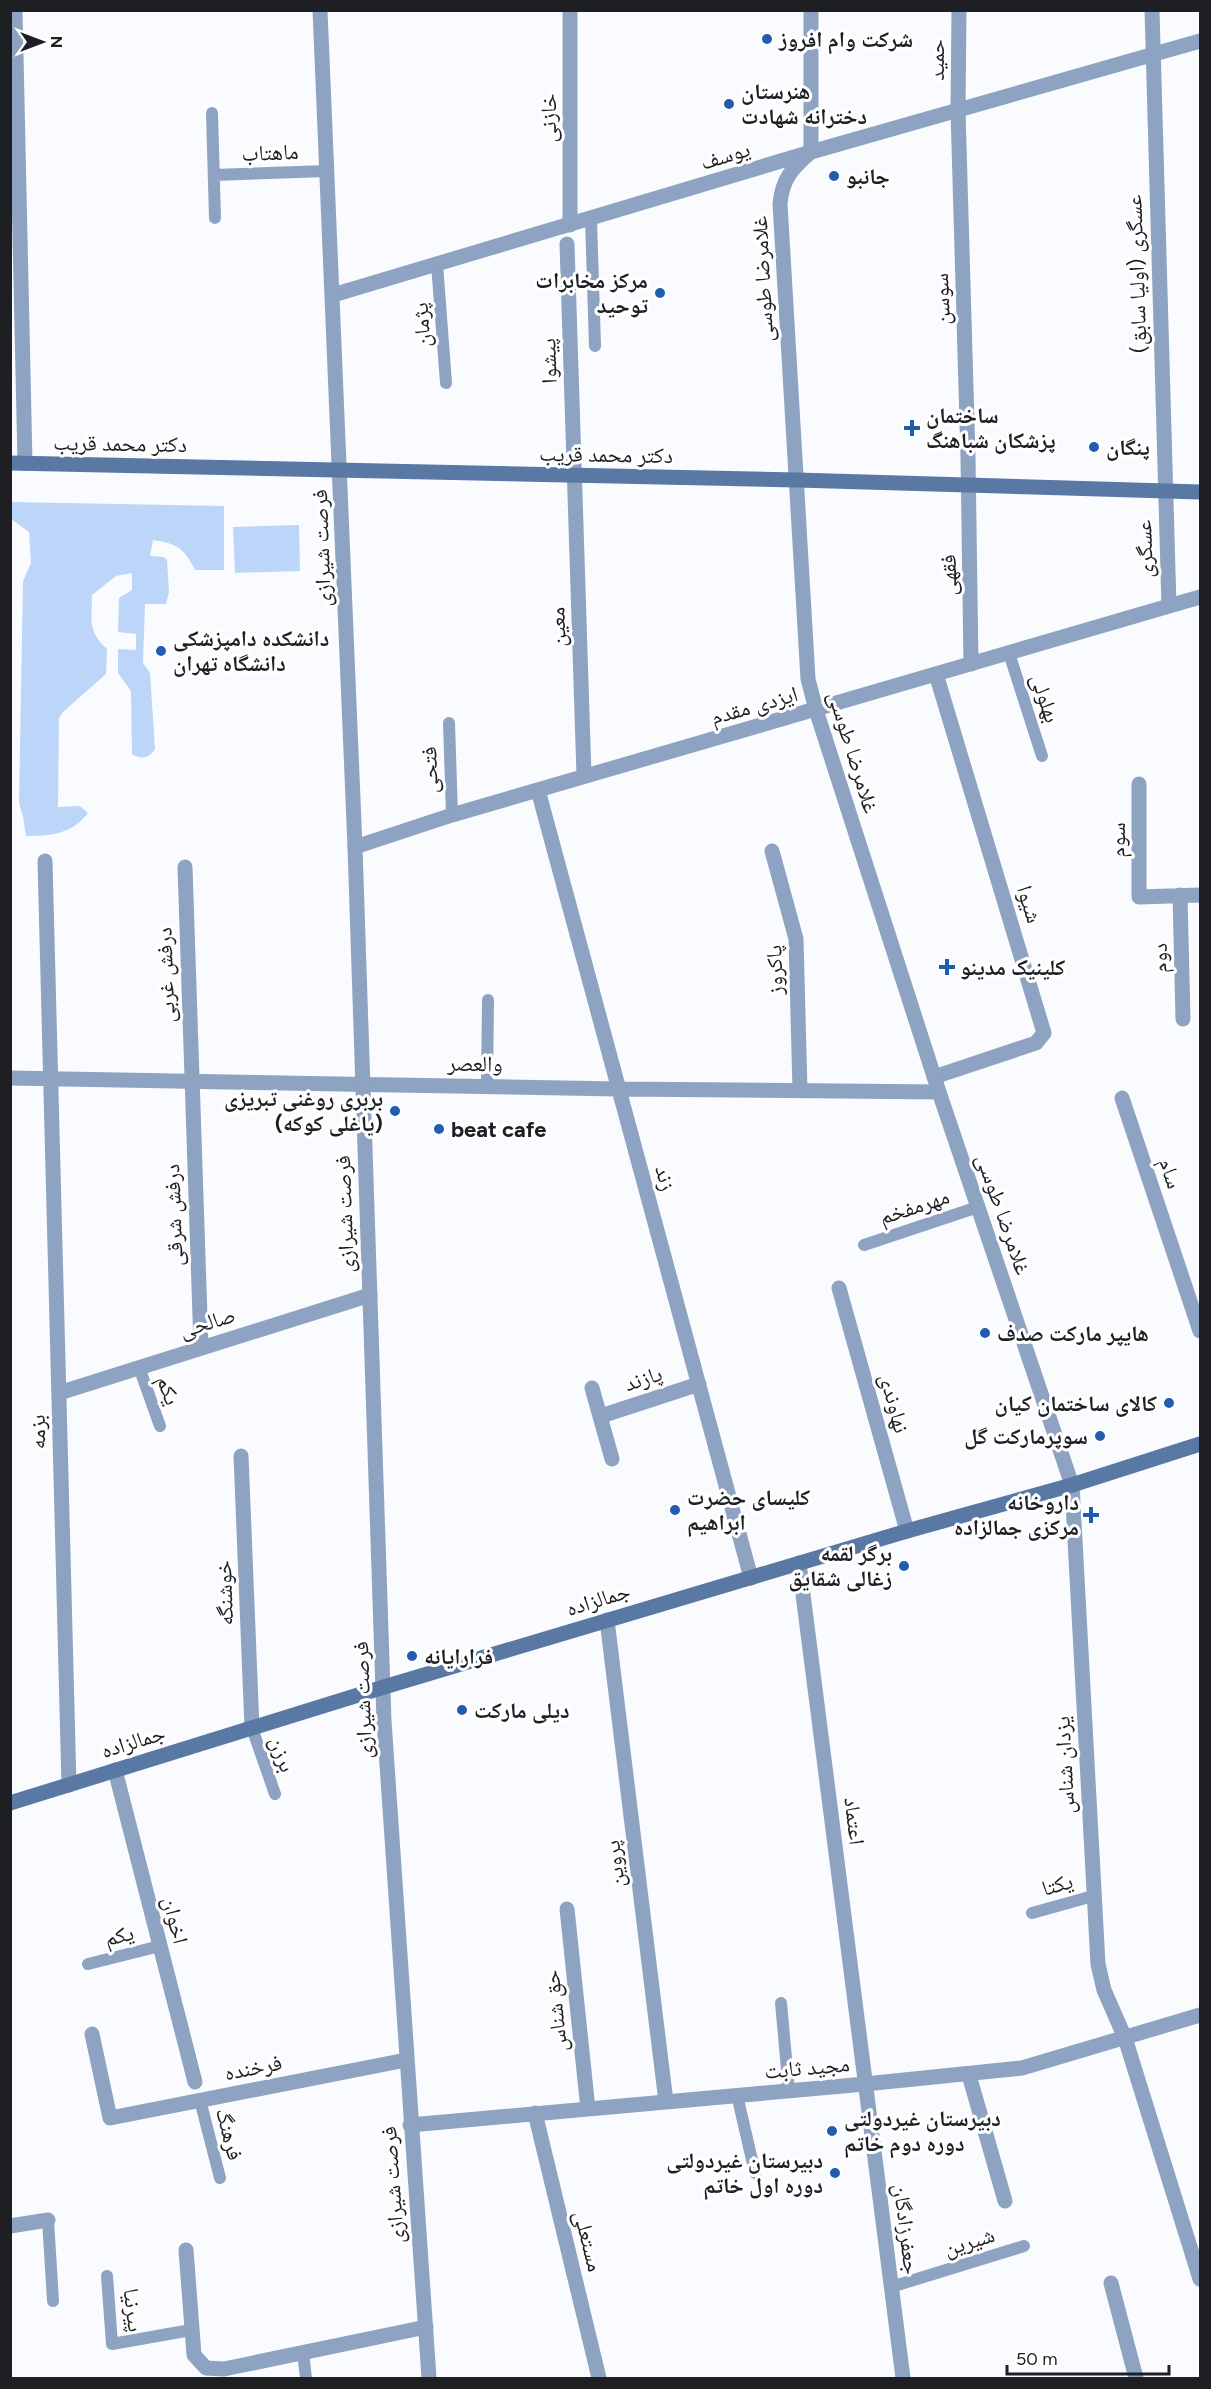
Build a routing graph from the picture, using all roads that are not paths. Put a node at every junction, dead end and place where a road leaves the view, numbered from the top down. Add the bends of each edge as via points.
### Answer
1 (15, 10) edge
2 (320, 10) edge
3 (570, 10) edge
4 (811, 10) edge
5 (959, 10) edge
6 (1152, 10) edge
7 (1200, 41) edge
8 (1152, 56) junction
9 (958, 111) junction
10 (212, 113) dead end
11 (811, 152) junction
12 (327, 171) junction
13 (214, 175) junction
14 (15, 211) edge
15 (215, 218) dead end
16 (591, 219) junction
17 (570, 225) junction
18 (567, 244) dead end
19 (437, 264) junction
20 (333, 295) junction
21 (595, 346) dead end
22 (446, 382) dead end
23 (18, 463) edge
24 (341, 471) junction
25 (574, 477) junction
26 (797, 480) junction
27 (969, 486) junction
28 (1164, 491) junction
29 (1200, 492) edge
30 (1200, 597) edge
31 (1169, 606) junction
32 (1009, 653) junction
33 (971, 664) junction
34 (936, 674) junction
35 (816, 710) junction
36 (449, 723) dead end
37 (1042, 756) dead end
38 (584, 776) junction
39 (1139, 784) dead end
40 (538, 790) junction
41 (452, 815) junction
42 (355, 847) junction
43 (772, 851) dead end
44 (45, 861) dead end
45 (184, 867) dead end
46 (1200, 895) edge
47 (1180, 896) junction
48 (488, 1000) dead end
49 (1183, 1019) dead end
50 (10, 1078) edge
51 (50, 1079) junction
52 (191, 1081) junction
53 (362, 1083) junction
54 (487, 1085) junction
55 (936, 1085) junction
56 (619, 1089) junction
57 (800, 1090) junction
58 (1122, 1098) dead end
59 (978, 1207) junction
60 (864, 1245) dead end
61 (839, 1288) dead end
62 (370, 1295) junction
63 (1200, 1331) edge
64 (201, 1347) junction
65 (139, 1367) junction
66 (699, 1384) junction
67 (592, 1388) dead end
68 (58, 1394) junction
69 (601, 1416) junction
70 (160, 1426) dead end
71 (1200, 1444) edge
72 (241, 1456) dead end
73 (612, 1459) dead end
74 (1072, 1485) junction
75 (907, 1531) junction
76 (800, 1563) junction
77 (751, 1578) junction
78 (607, 1620) junction
79 (384, 1687) junction
80 (252, 1728) junction
81 (115, 1770) junction
82 (69, 1785) junction
83 (275, 1794) dead end
84 (10, 1803) edge
85 (1093, 1896) junction
86 (567, 1909) dead end
87 (1032, 1913) dead end
88 (160, 1946) junction
89 (88, 1964) dead end
90 (781, 2003) dead end
91 (1200, 2015) edge
92 (92, 2034) dead end
93 (1125, 2038) junction
94 (406, 2060) junction
95 (969, 2075) junction
96 (195, 2082) dead end
97 (866, 2084) junction
98 (789, 2091) junction
99 (737, 2095) junction
100 (200, 2100) junction
101 (666, 2102) junction
102 (588, 2109) junction
103 (535, 2114) junction
104 (410, 2125) junction
105 (755, 2173) dead end
106 (220, 2178) dead end
107 (1005, 2201) dead end
108 (48, 2220) joint
109 (10, 2226) edge
110 (1024, 2246) dead end
111 (186, 2250) dead end
112 (107, 2276) dead end
113 (1200, 2278) edge
114 (1111, 2283) dead end
115 (891, 2287) junction
116 (53, 2301) dead end
117 (426, 2327) junction
118 (191, 2330) junction
119 (303, 2353) junction
120 (306, 2379) edge
121 (429, 2379) edge
122 (599, 2379) edge
123 (903, 2379) edge
124 (1136, 2379) edge

1 - 14 street
2 - 12 street, فرصت شیرازی
3 - 17 street, خازنی
4 - 11 street
5 - 9 street, حمید
6 - 8 street, عسگری (اولیا سابق)
7 - 8 street, یوسف
8 - 9 street, یوسف
8 - 28 street, عسگری (اولیا سابق)
9 - 11 street, یوسف
9 - 27 street, سوسن
10 - 13 lane, ماهتاب
11 - 16 street, یوسف
11 - 26 street, غلامرضا طوسی via 789,173 780,204
12 - 13 lane, ماهتاب
12 - 20 street, فرصت شیرازی
13 - 15 lane, ماهتاب
14 - 23 street
16 - 17 street, یوسف
16 - 21 lane
17 - 19 street, یوسف
18 - 25 street, پیشوا
19 - 20 street, یوسف
19 - 22 lane, پژمان
20 - 24 street, فرصت شیرازی
23 - 24 main road, دکتر محمد قریب
24 - 25 main road, دکتر محمد قریب
24 - 42 street, فرصت شیرازی
25 - 26 main road, دکتر محمد قریب
25 - 38 street, معین
26 - 27 main road, دکتر محمد قریب
26 - 35 street, غلامرضا طوسی via 807,665
27 - 28 main road, دکتر محمد قریب
27 - 33 street, فقهی
28 - 29 main road, دکتر محمد قریب
28 - 31 street, عسگری
30 - 31 street, ایزدی مقدم
31 - 32 street, ایزدی مقدم
32 - 33 street, ایزدی مقدم
32 - 37 lane, بهلولی
33 - 34 street, ایزدی مقدم
34 - 35 street, ایزدی مقدم
34 - 55 street, شیوا via 1044,1033 1036,1043
35 - 38 street, ایزدی مقدم
35 - 55 street, غلامرضا طوسی
36 - 41 lane, فتحی
38 - 40 street, ایزدی مقدم
39 - 47 street, سوم via 1139,897
40 - 41 street, ایزدی مقدم
40 - 56 street, زند
41 - 42 street, ایزدی مقدم
42 - 53 street, فرصت شیرازی
43 - 57 street, پاکروز via 796,939
44 - 51 street, بزمه
45 - 52 street, درفش غربی
46 - 47 street
47 - 49 street, دوم
48 - 54 lane
50 - 51 street, والعصر
51 - 52 street, والعصر
51 - 68 street, بزمه
52 - 53 street, والعصر
52 - 64 street, درفش شرقی
53 - 54 street, والعصر
53 - 62 street, فرصت شیرازی
54 - 56 street, والعصر
55 - 57 street, والعصر
55 - 59 street, غلامرضا طوسی
56 - 57 street, والعصر
56 - 66 street, زند
58 - 63 street, سام
59 - 60 lane, مهرمفخم
59 - 74 street, غلامرضا طوسی
61 - 75 street, نهاوندی
62 - 64 street, صالحی
62 - 79 street, فرصت شیرازی
64 - 65 street, صالحی
65 - 68 street, صالحی
65 - 70 lane, یکم
66 - 69 street, پازند
66 - 77 street, زند
67 - 69 street
68 - 82 street, بزمه
69 - 73 street
71 - 74 main road, جمالزاده
72 - 80 street, خوشنگه
74 - 75 main road, جمالزاده
74 - 85 street, یزدان شناس
75 - 76 main road, جمالزاده
76 - 77 main road, جمالزاده
76 - 97 street, اعتماد
77 - 78 main road, جمالزاده
78 - 79 main road, جمالزاده
78 - 101 street, پروین
79 - 80 main road, جمالزاده
79 - 94 street, فرصت شیرازی
80 - 81 main road, جمالزاده
80 - 83 lane, برزن
81 - 82 main road, جمالزاده
81 - 88 street, اخوان
82 - 84 main road, جمالزاده
85 - 87 lane, یکتا
85 - 93 street, یزدان شناس via 1101,1980
86 - 102 street, حق شناس
88 - 89 lane, یکم
88 - 96 street, اخوان
90 - 98 lane
91 - 93 street, مجید ثابت
92 - 100 street, فرخنده via 110,2118
93 - 95 street, مجید ثابت via 1038,2065
93 - 113 street, یزدان شناس
94 - 100 street, فرخنده
94 - 104 street, فرصت شیرازی
95 - 97 street, مجید ثابت
95 - 107 street
97 - 98 street, مجید ثابت
97 - 115 street, جعفرزادگان
98 - 99 street, مجید ثابت
99 - 101 street, مجید ثابت
99 - 105 lane
100 - 106 lane, فرهنگ
101 - 102 street, مجید ثابت
102 - 103 street, مجید ثابت
103 - 104 street, مجید ثابت
103 - 122 street, مستعلی
104 - 117 street, فرصت شیرازی
108 - 109 street
108 - 116 lane
110 - 115 lane, شیرین
111 - 118 street
112 - 118 lane, پیرنیا via 112,2344
114 - 124 street
115 - 123 street, جعفرزادگان
117 - 119 street
117 - 121 street, فرصت شیرازی
118 - 119 street via 194,2355 206,2368 224,2369
119 - 120 lane

